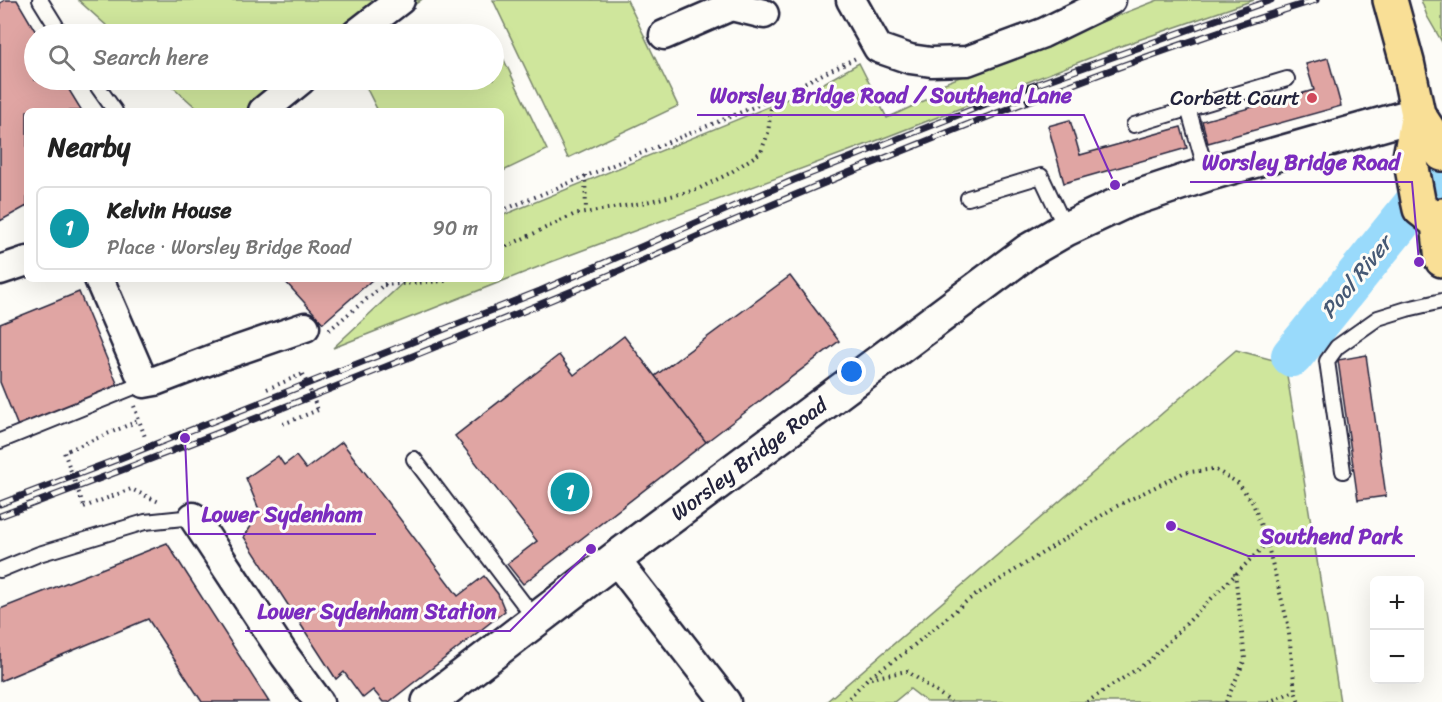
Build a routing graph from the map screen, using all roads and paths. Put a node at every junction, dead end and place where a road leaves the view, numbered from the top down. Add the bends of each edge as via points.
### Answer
1 (40, 0) edge
2 (400, 0) edge
3 (851, 0) edge
4 (1111, 0) edge
5 (1390, 0) edge
6 (729, 3) edge
7 (764, 14) dead end
8 (55, 24) edge
9 (369, 24) edge
10 (664, 35) dead end
11 (878, 48) junction
12 (1287, 79) dead end
13 (100, 90) edge
14 (289, 90) edge
15 (772, 99) junction
16 (113, 108) edge
17 (267, 108) edge
18 (1188, 108) junction
19 (1418, 114) junction
20 (1134, 125) dead end
21 (1442, 152) edge
22 (1207, 174) junction
23 (585, 175) junction
24 (968, 198) dead end
25 (504, 210) edge
26 (586, 212) junction
27 (1441, 220) edge
28 (1066, 229) junction
29 (504, 248) edge
30 (1442, 260) edge
31 (24, 262) edge
32 (0, 270) edge
33 (100, 282) edge
34 (388, 282) edge
35 (429, 282) edge
36 (384, 285) junction
37 (1442, 301) edge
38 (314, 331) joint
39 (267, 388) dead end
40 (140, 396) junction
41 (138, 421) junction
42 (283, 424) dead end
43 (145, 437) dead end
44 (0, 441) edge
45 (414, 459) dead end
46 (1343, 471) dead end
47 (131, 489) dead end
48 (193, 517) joint
49 (1267, 543) junction
50 (615, 559) junction
51 (0, 570) edge
52 (1235, 573) junction
53 (536, 620) junction
54 (867, 679) junction
55 (1295, 691) junction
56 (319, 702) edge
57 (429, 702) edge
58 (726, 702) edge
59 (845, 702) edge
60 (951, 702) edge
61 (1087, 702) edge
62 (1226, 702) edge
63 (1268, 702) edge
64 (1299, 702) edge

1 - 8 lane
2 - 9 street
3 - 11 street
4 - 11 street via 1043,33 967,61 910,59
5 - 19 main road
6 - 7 street
6 - 10 street
11 - 15 path
12 - 18 lane
13 - 16 lane
14 - 17 street
15 - 23 path
15 - 26 path via 768,134 761,152 730,173 696,189
18 - 20 lane
18 - 22 lane
19 - 21 main road
19 - 22 street, Worsley Bridge Road
19 - 27 main road via 1410,157 1420,208
22 - 28 street, Worsley Bridge Road via 1126,201
23 - 25 path
23 - 26 path
24 - 28 lane via 1041,176
26 - 29 path
27 - 30 main road
28 - 50 street, Worsley Bridge Road via 1028,251
31 - 32 street
33 - 40 street
34 - 36 path
35 - 36 path
36 - 38 path
37 - 46 lane via 1378,318 1330,355 1327,361
38 - 40 street via 218,357 155,381
39 - 42 path, bridge via 303,374 318,410
40 - 41 path
40 - 44 lane
41 - 43 path
41 - 47 path, bridge via 64,452 84,507
45 - 53 lane
48 - 51 lane via 145,522
48 - 56 street
49 - 52 path
49 - 54 path via 1253,503 1238,483 1214,469 1182,474 1114,507 968,600
49 - 55 path via 1288,624
50 - 53 street, Worsley Bridge Road
50 - 58 street
52 - 61 path via 1149,661
52 - 62 path via 1245,659
53 - 57 street, Worsley Bridge Road
54 - 59 path
54 - 60 path via 907,671
55 - 63 path
55 - 64 path

